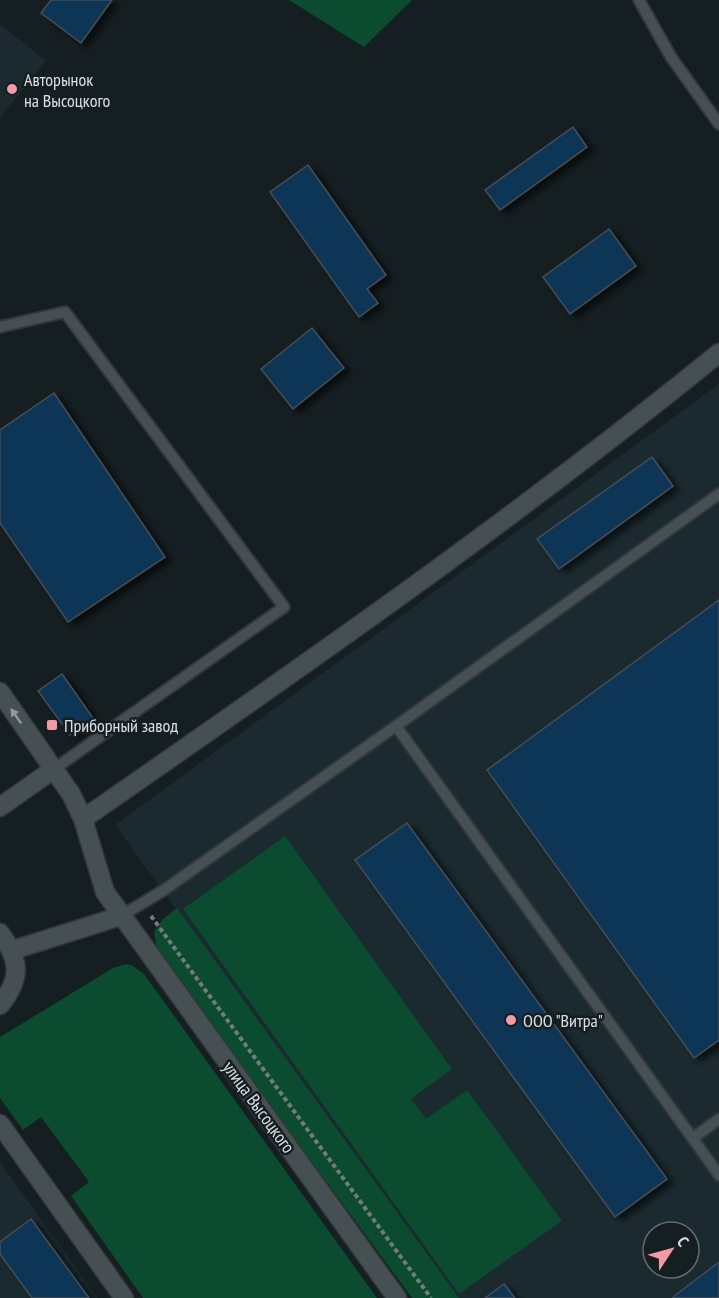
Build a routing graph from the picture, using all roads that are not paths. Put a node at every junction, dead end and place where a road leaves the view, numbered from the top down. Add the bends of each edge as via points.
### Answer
1 (639, 0) edge
2 (719, 124) edge
3 (0, 327) edge
4 (719, 353) edge
5 (719, 494) edge
6 (0, 692) edge
7 (396, 726) junction
8 (54, 769) junction
9 (0, 807) edge
10 (83, 819) junction
11 (121, 916) junction
12 (0, 933) edge
13 (13, 950) junction
14 (0, 1005) edge
15 (719, 1119) edge
16 (0, 1124) edge
17 (693, 1138) junction
18 (719, 1175) edge
19 (124, 1298) edge
20 (397, 1298) edge

1 - 2 lane via 671,57
3 - 8 lane via 65,312 284,607
4 - 10 street via 616,437 319,655
5 - 7 lane
8 -> 6 street
7 - 11 lane
7 - 17 lane
8 - 9 street
8 - 10 street, улица Высоцкого
10 - 11 street, улица Высоцкого via 105,892
11 - 13 street
11 - 20 street, улица Высоцкого
12 - 13 street
13 - 14 street via 17,971 10,993
15 - 17 lane
16 - 19 street
17 - 18 lane

